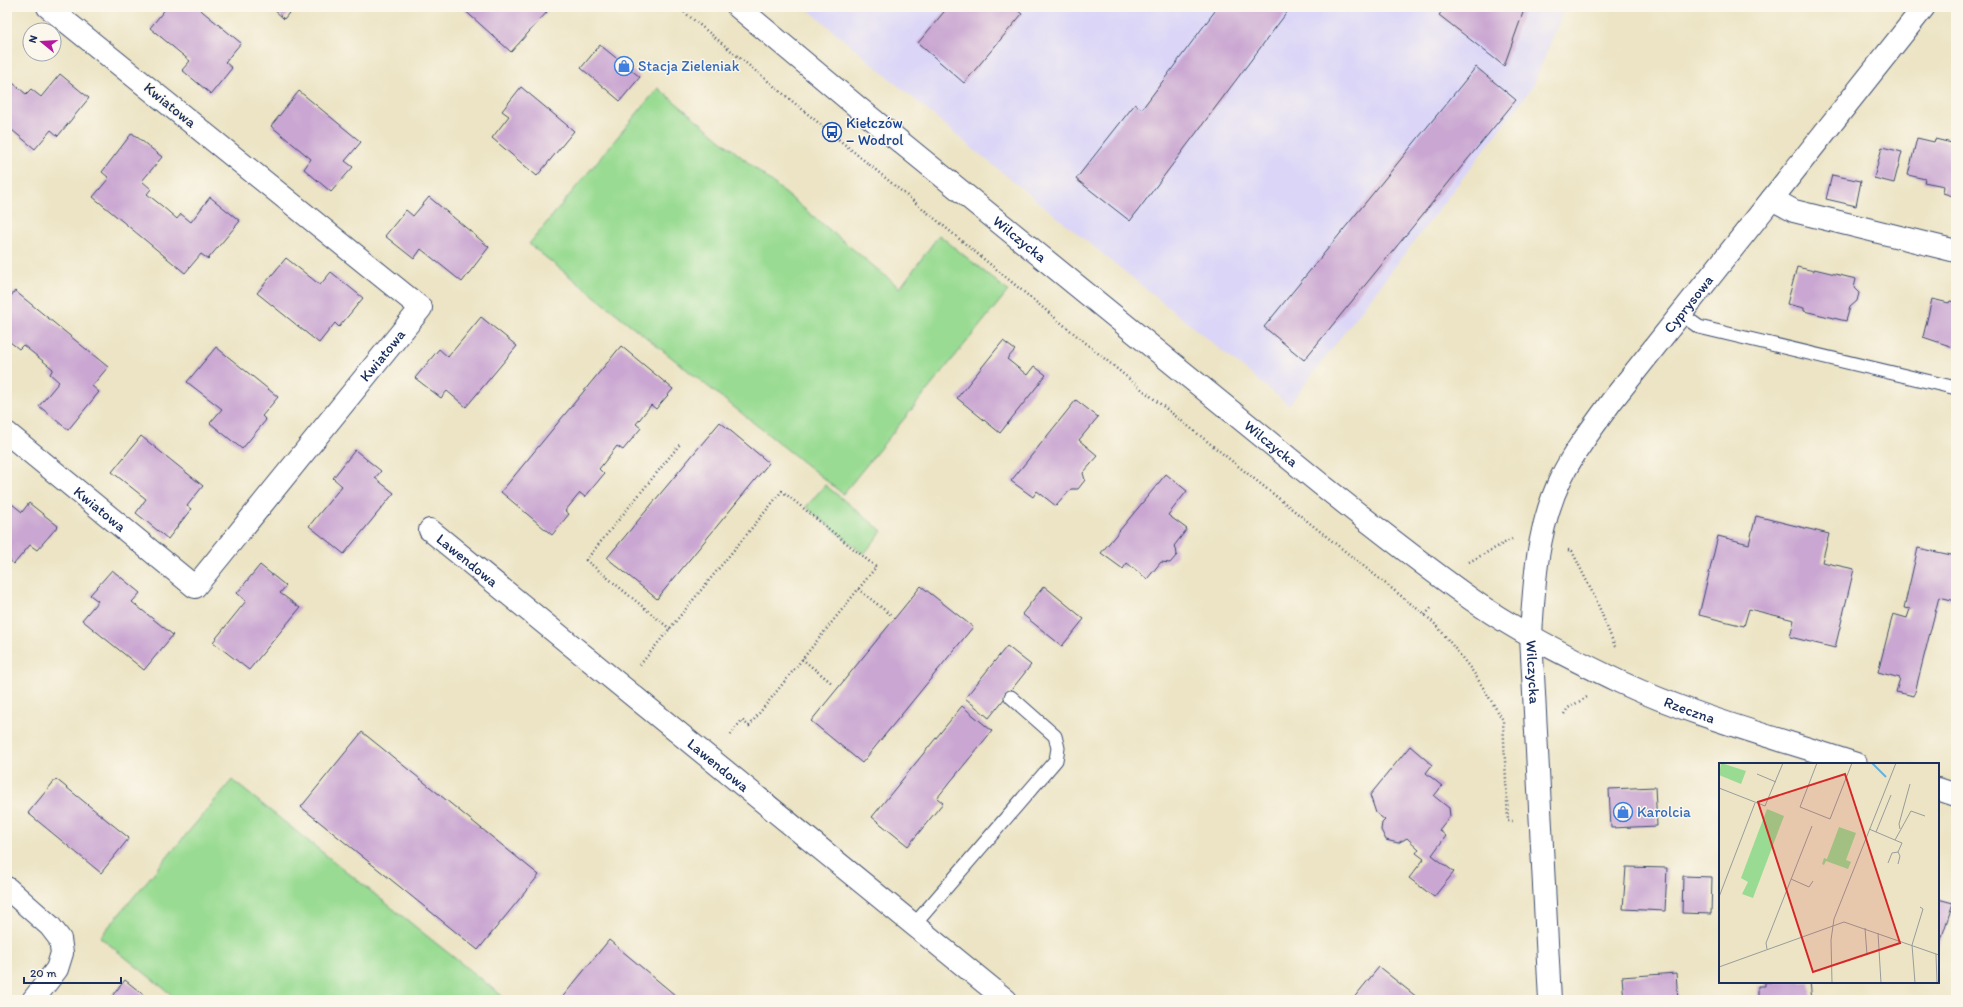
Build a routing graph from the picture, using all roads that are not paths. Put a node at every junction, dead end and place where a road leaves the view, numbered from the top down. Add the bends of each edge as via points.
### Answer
1 (48, 7) edge
2 (738, 7) edge
3 (1924, 7) edge
4 (1772, 199) junction
5 (1956, 250) edge
6 (1682, 315) junction
7 (1956, 388) edge
8 (7, 433) edge
9 (430, 530) dead end
10 (1531, 636) junction
11 (1011, 697) dead end
12 (1853, 763) edge
13 (1939, 789) edge
14 (1956, 795) edge
15 (7, 888) edge
16 (914, 925) junction
17 (33, 1000) edge
18 (1006, 1000) edge
19 (1550, 1000) edge

1 - 8 street, Kwiatowa via 421,308 195,587
2 - 10 street, Wilczycka via 1329,491 1450,584
3 - 4 street, Cyprysowa
4 - 5 street via 1794,210
4 - 6 street, Cyprysowa
6 - 7 lane via 1699,327
6 - 10 street, Cyprysowa via 1612,402 1569,462 1561,478 1540,541 1534,576
9 - 16 street, Lawendowa
10 - 12 street, Rzeczna via 1620,682 1689,710
10 - 19 street, Wilczycka
11 - 16 lane via 1055,736 1058,748 1056,760
13 - 14 street
15 - 17 street via 50,926 60,939 62,953 57,969
16 - 18 street, Lawendowa

